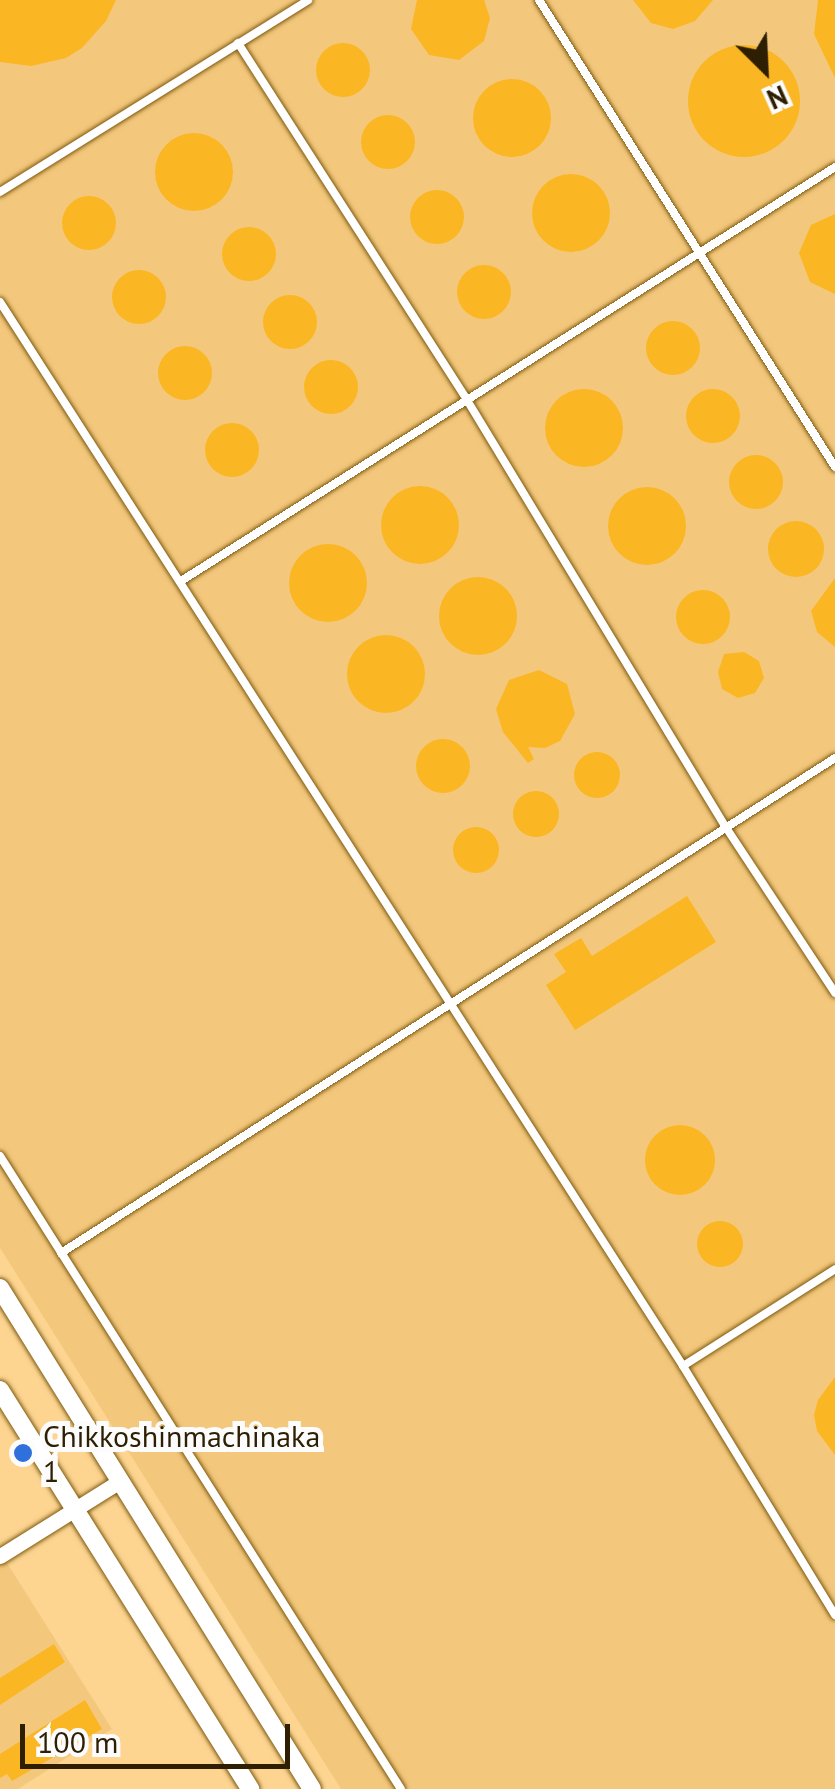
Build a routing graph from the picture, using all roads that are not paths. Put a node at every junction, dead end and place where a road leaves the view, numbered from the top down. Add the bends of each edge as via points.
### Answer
1 (308, 0) edge
2 (538, 0) edge
3 (238, 44) junction
4 (835, 167) edge
5 (0, 192) edge
6 (698, 254) junction
7 (0, 302) edge
8 (466, 400) junction
9 (835, 467) edge
10 (181, 581) junction
11 (835, 758) edge
12 (725, 826) junction
13 (835, 992) edge
14 (449, 1007) junction
15 (0, 1156) edge
16 (61, 1253) junction
17 (835, 1270) edge
18 (0, 1288) edge
19 (683, 1366) junction
20 (0, 1390) edge
21 (120, 1481) junction
22 (75, 1509) junction
23 (0, 1556) edge
24 (835, 1615) edge
25 (250, 1789) edge
26 (312, 1789) edge
27 (401, 1789) edge

1 - 3 lane
2 - 6 lane
3 - 5 lane
3 - 8 lane
4 - 6 lane
6 - 8 lane
6 - 9 lane
7 - 10 lane
8 - 10 lane
8 - 12 lane
10 - 14 lane
11 - 12 lane
12 - 13 lane
12 - 14 lane
14 - 16 lane
14 - 19 lane
15 - 16 lane
16 - 27 lane
17 - 19 lane
18 - 21 street
19 - 24 lane
20 - 22 street
21 - 22 street
21 - 26 street
22 - 23 street
22 - 25 street

